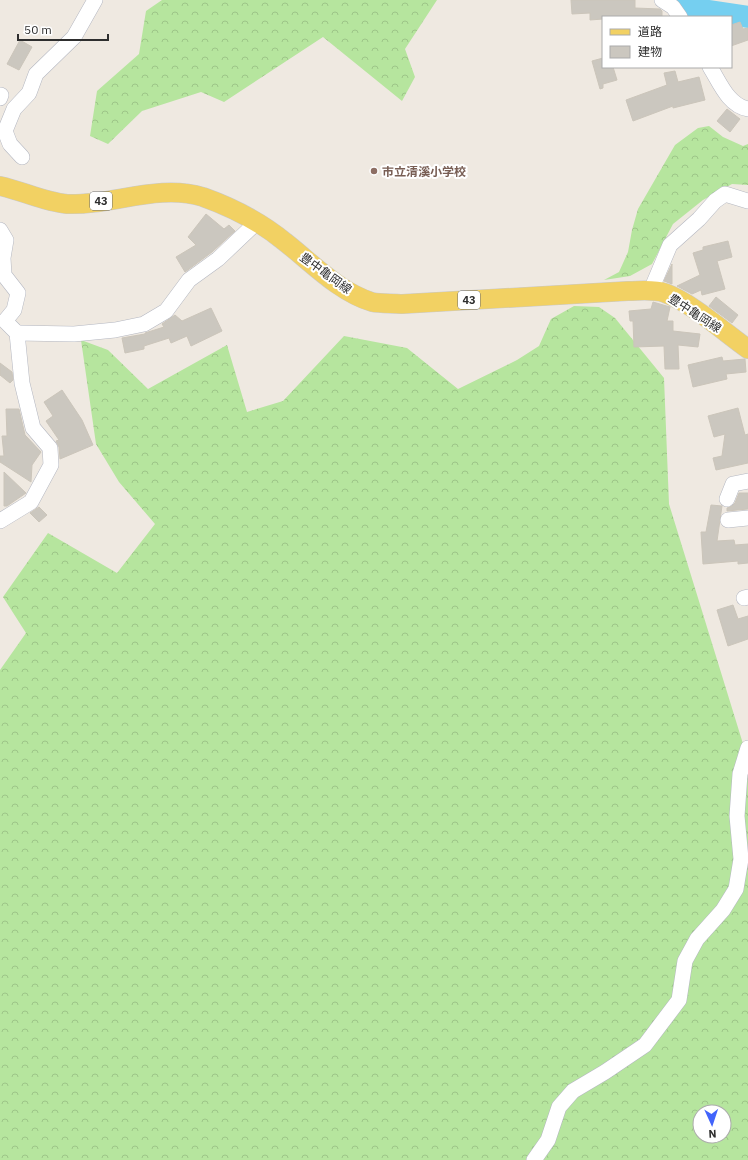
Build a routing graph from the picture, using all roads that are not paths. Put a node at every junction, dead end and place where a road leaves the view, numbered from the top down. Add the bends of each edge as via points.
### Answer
1 (95, 0) edge
2 (662, 0) edge
3 (679, 16) edge
4 (711, 68) edge
5 (748, 109) edge
6 (22, 157) dead end
7 (0, 186) edge
8 (748, 201) edge
9 (256, 223) junction
10 (0, 230) edge
11 (2, 275) edge
12 (651, 290) junction
13 (3, 325) edge
14 (17, 333) junction
15 (748, 349) edge
16 (748, 480) edge
17 (727, 499) dead end
18 (748, 518) edge
19 (728, 520) dead end
20 (0, 521) edge
21 (748, 748) edge
22 (534, 1160) edge

1 - 6 street via 74,37 36,74 29,93 14,109 5,131 10,144
2 - 3 street
4 - 5 street via 729,99 740,108
7 - 9 main road, 豊中亀岡線 / 43 via 67,204 165,193 192,194 225,206
8 - 12 street via 725,194 715,201 670,245
9 - 12 main road, 豊中亀岡線 / 43 via 349,292 373,302 402,304
9 - 14 street via 218,259 189,280 166,311 144,324 74,334
10 - 11 street via 6,240
11 - 13 street via 18,293 14,310
12 - 15 main road, 豊中亀岡線 / 43 via 665,293 694,309
13 - 14 street
14 - 20 street via 22,383 33,428 50,448 51,465 31,502
16 - 17 street via 733,484
18 - 19 street
21 - 22 street via 740,774 737,816 740,859 736,889 723,910 697,940 685,961 679,1000 646,1045 573,1091 560,1107 548,1140

